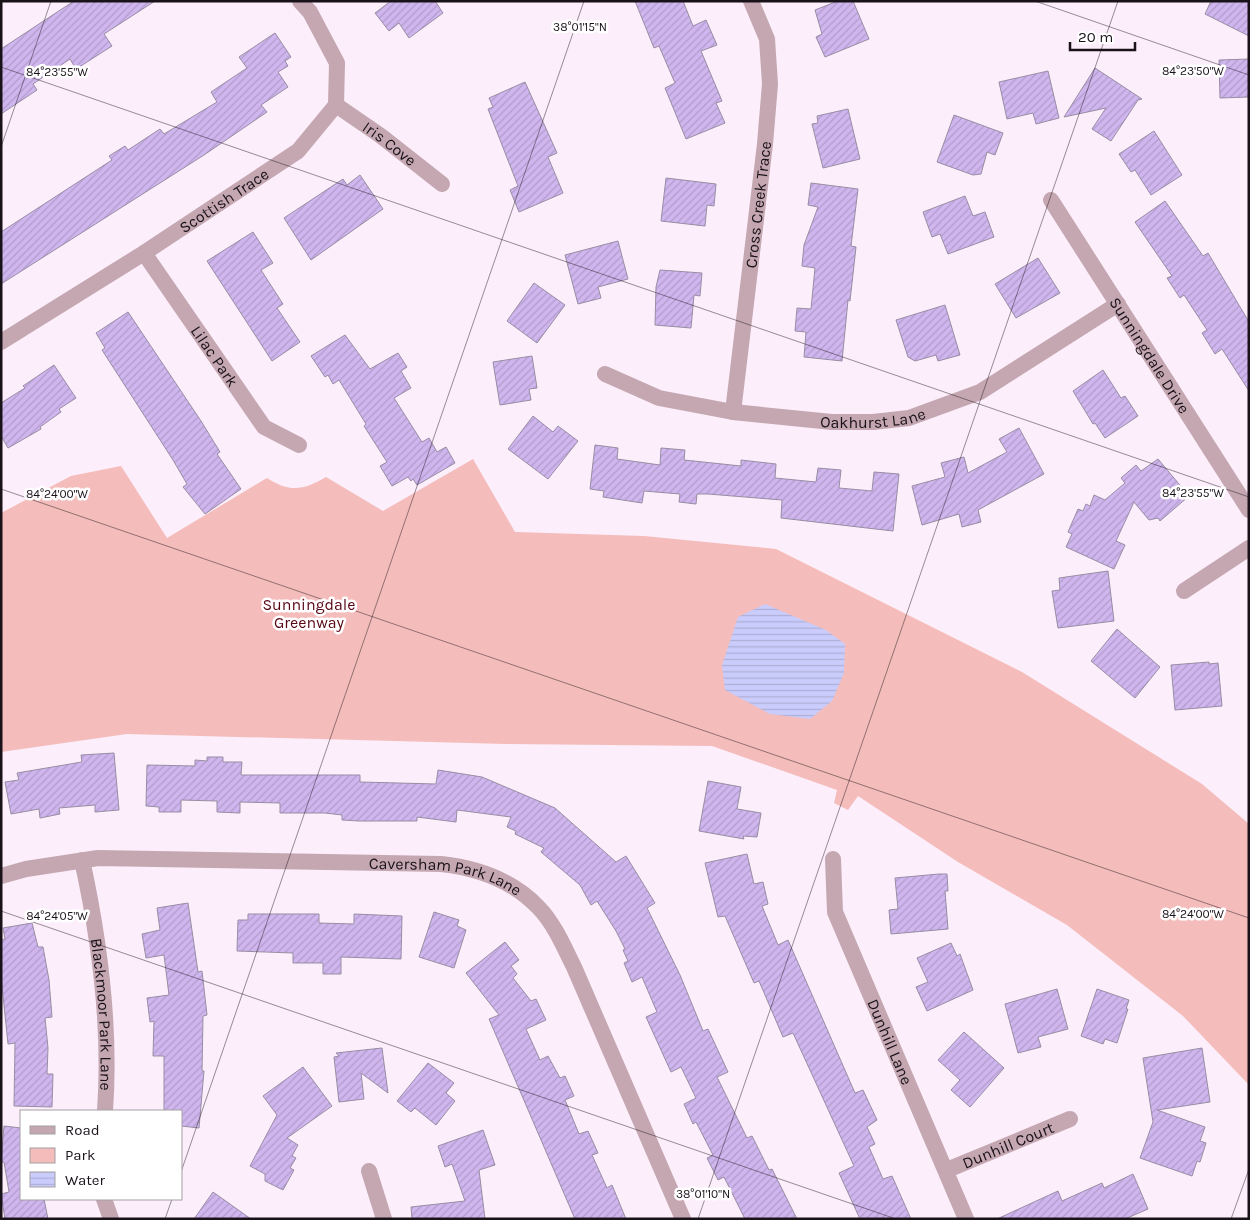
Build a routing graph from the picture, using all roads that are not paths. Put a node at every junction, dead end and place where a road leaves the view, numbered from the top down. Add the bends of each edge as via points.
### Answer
1 (300, 1) edge
2 (751, 1) edge
3 (336, 105) junction
4 (442, 184) dead end
5 (1052, 200) dead end
6 (144, 253) junction
7 (1118, 304) junction
8 (1, 342) edge
9 (605, 374) dead end
10 (733, 412) junction
11 (299, 445) dead end
12 (1249, 510) edge
13 (1249, 548) edge
14 (1184, 590) dead end
15 (833, 859) dead end
16 (82, 860) junction
17 (1, 876) edge
18 (105, 1110) edge
19 (1070, 1118) dead end
20 (947, 1170) junction
21 (369, 1171) dead end
22 (104, 1200) edge
23 (111, 1219) edge
24 (384, 1219) edge
25 (683, 1219) edge
26 (966, 1219) edge

1 - 3 street via 310,12 337,64
2 - 10 street, Cross Creek Trace via 767,39 770,84
3 - 4 street, Iris Cove
3 - 6 street, Scottish Trace via 298,151
5 - 7 street, Sunningdale Drive
6 - 8 street, Scottish Trace
6 - 11 street, Lilac Park via 264,427
7 - 10 street, Oakhurst Lane via 980,392 909,418 832,422
7 - 12 street, Sunningdale Drive
9 - 10 street, Oakhurst Lane via 659,398
13 - 14 street
15 - 20 street, Dunhill Lane via 835,912
16 - 17 street, Caversham Park Lane
16 - 18 street, Blackmoor Park Lane via 93,908 107,1022
16 - 25 street, Caversham Park Lane via 164,858 441,864 468,867 492,875 539,908 554,929 574,967
19 - 20 street, Dunhill Court
20 - 26 street, Dunhill Lane
21 - 24 street
22 - 23 street

